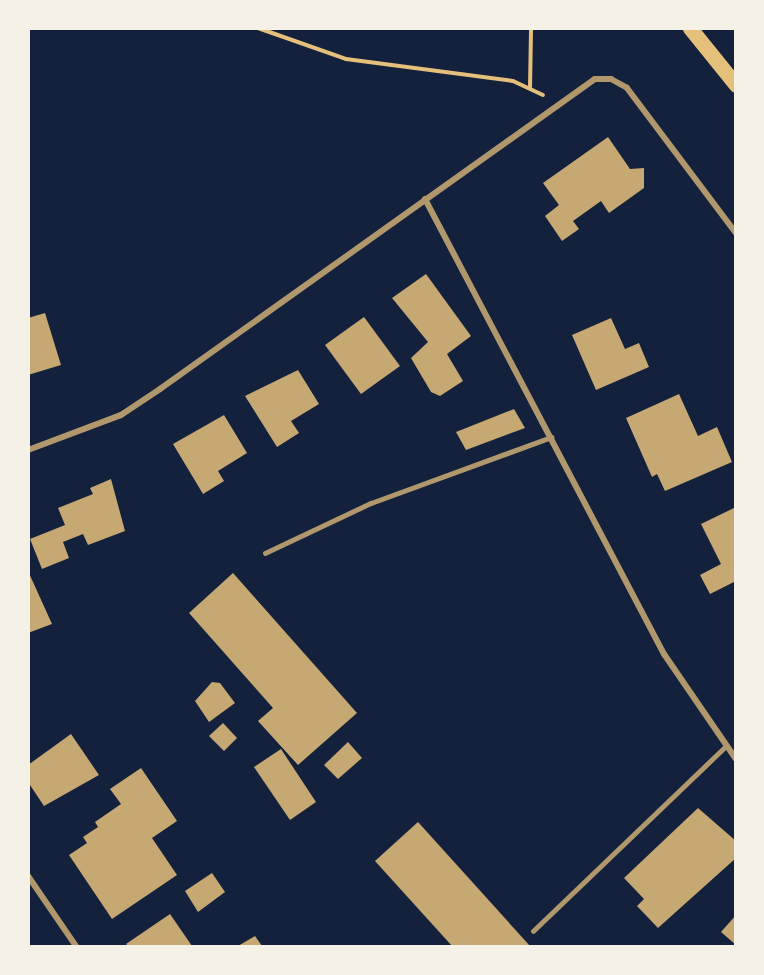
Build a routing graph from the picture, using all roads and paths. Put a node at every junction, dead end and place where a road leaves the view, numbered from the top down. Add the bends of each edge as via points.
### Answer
1 (258, 28) edge
2 (531, 28) edge
3 (690, 28) edge
4 (735, 85) edge
5 (530, 88) junction
6 (558, 101) junction
7 (425, 199) junction
8 (735, 233) edge
9 (553, 437) junction
10 (28, 450) edge
11 (265, 553) dead end
12 (725, 747) junction
13 (735, 759) edge
14 (28, 876) edge
15 (533, 931) dead end
16 (76, 946) edge

1 - 5 path via 346,60 513,81
2 - 5 path
3 - 4 main road
5 - 6 path
6 - 7 street
6 - 8 street via 595,79 622,84
7 - 9 street
7 - 10 street via 121,415
9 - 11 lane via 371,503
9 - 12 street via 664,654
12 - 13 street
12 - 15 lane
14 - 16 street

